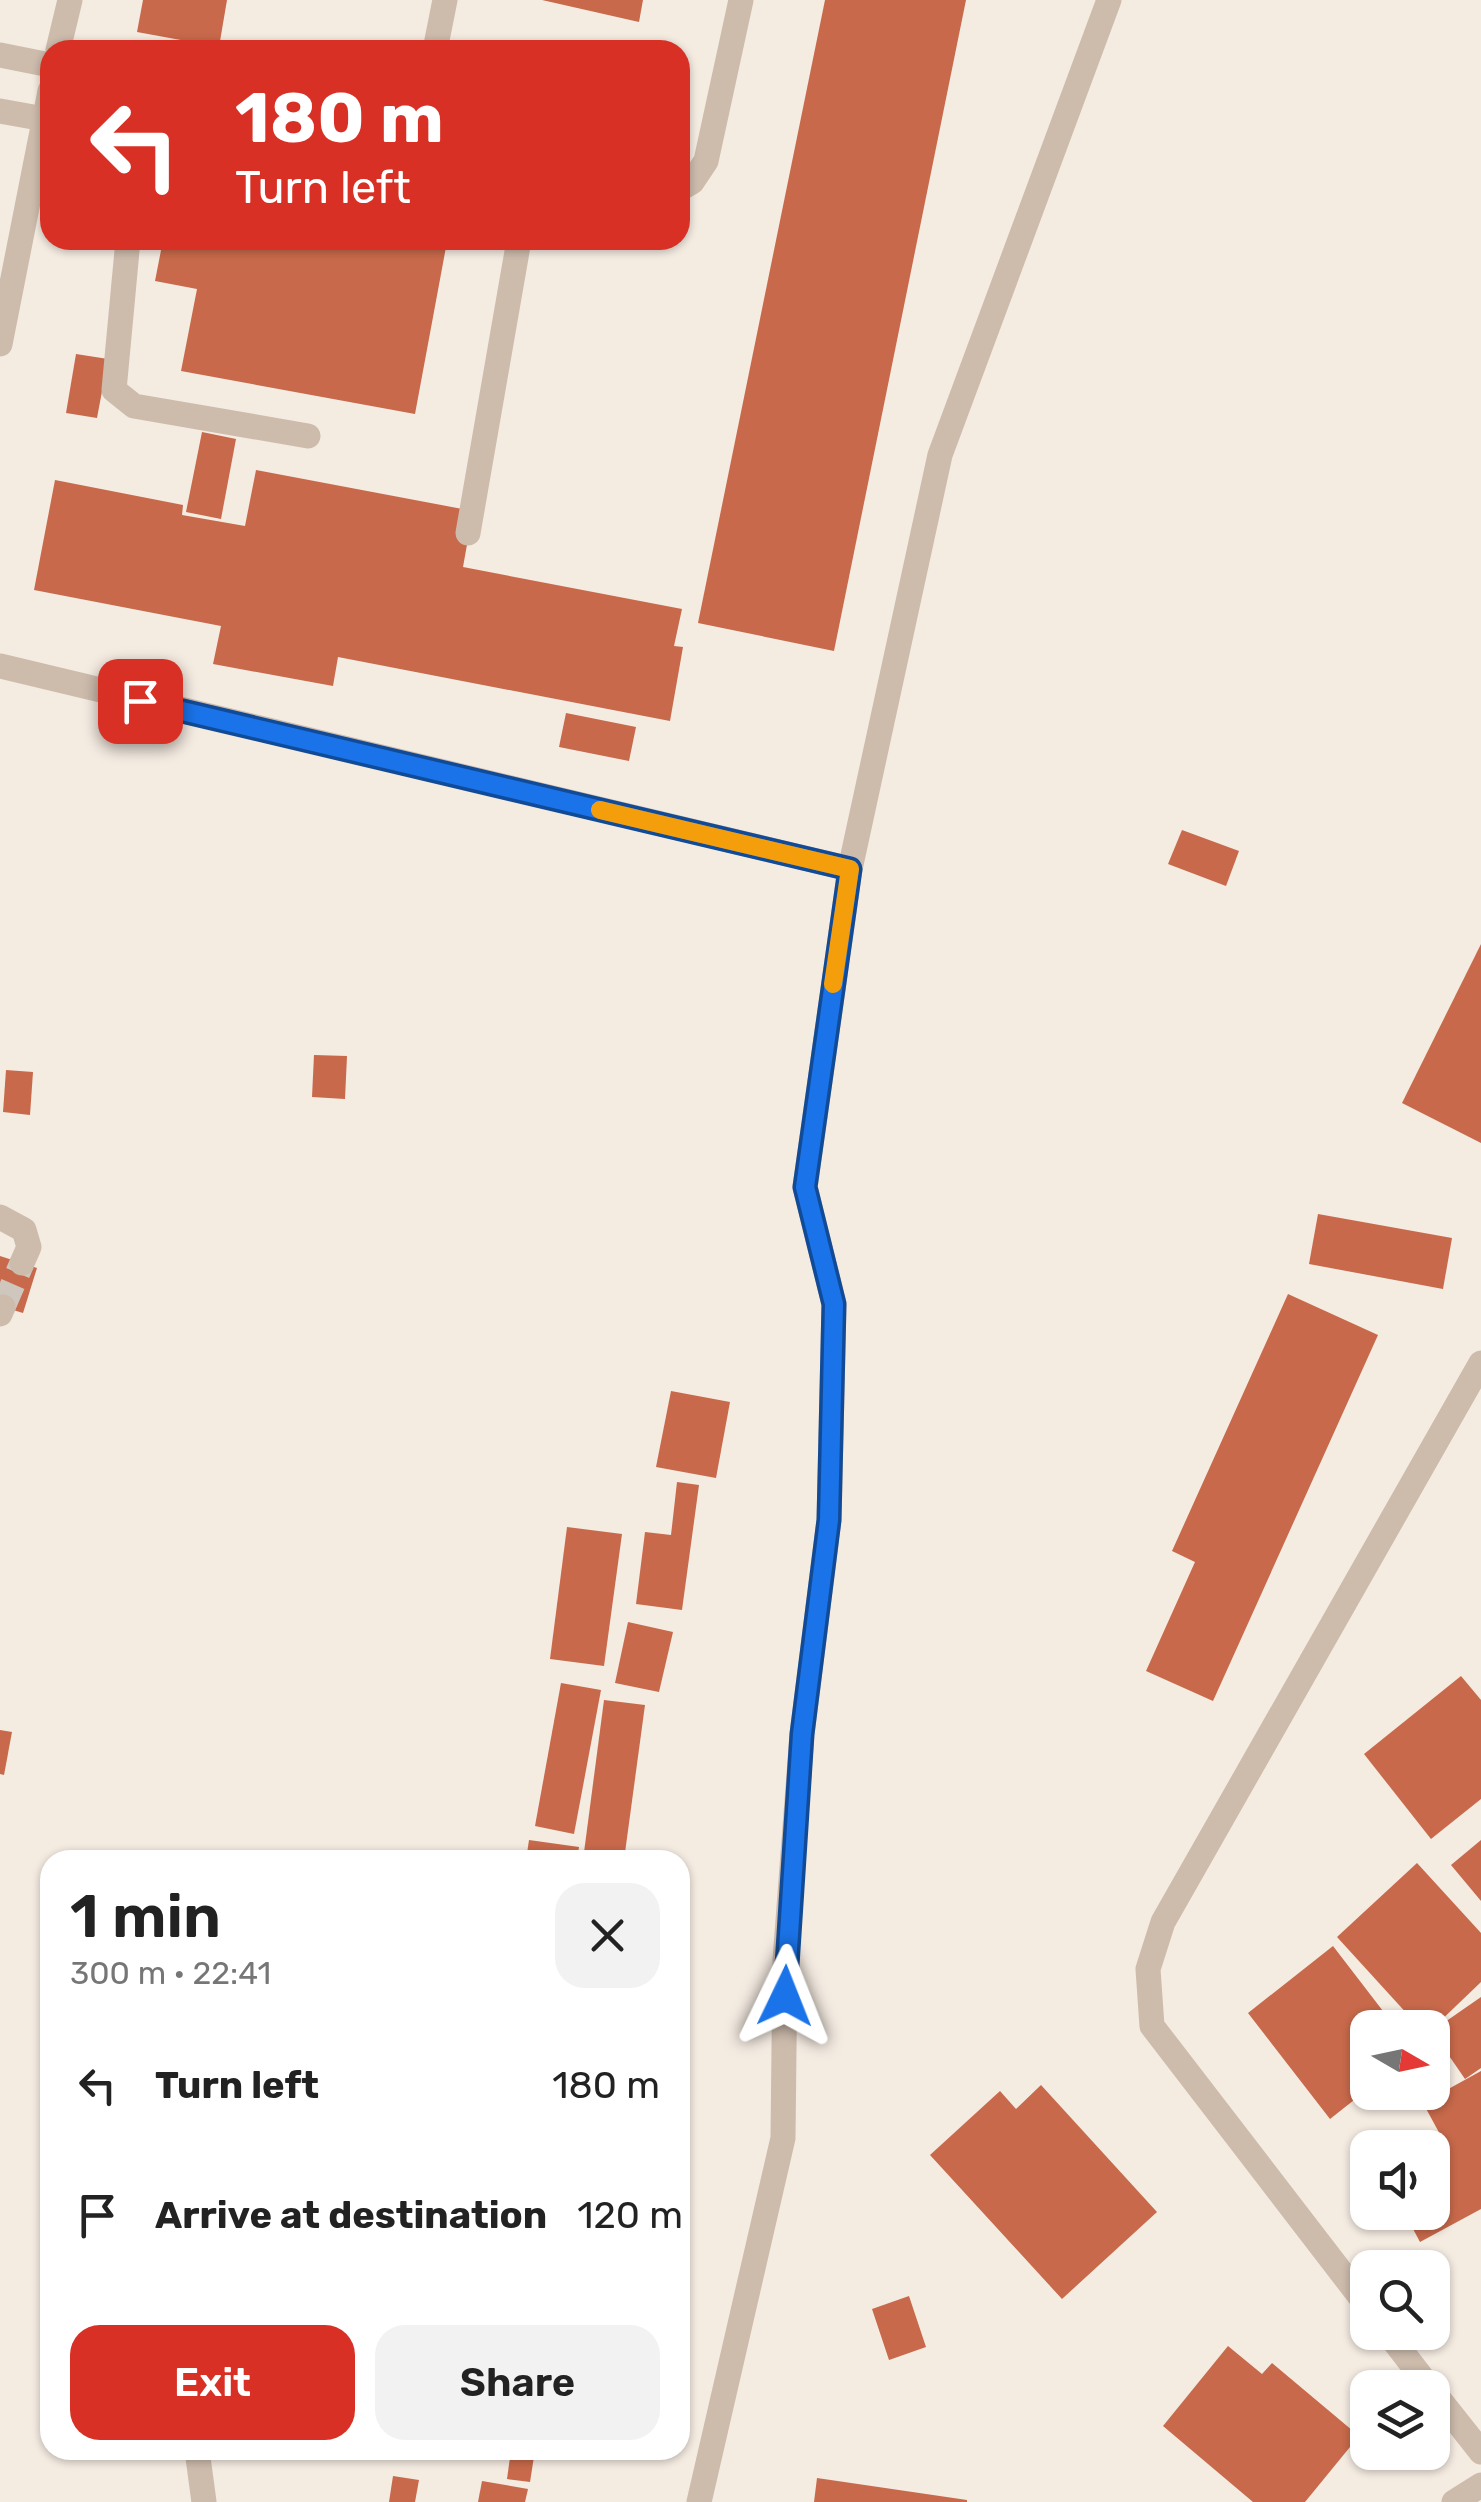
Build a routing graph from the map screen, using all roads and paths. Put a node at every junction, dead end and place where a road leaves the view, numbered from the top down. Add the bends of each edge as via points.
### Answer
1 (70, 0) edge
2 (445, 0) edge
3 (742, 0) edge
4 (1108, 0) edge
5 (60, 40) edge
6 (438, 40) edge
7 (0, 56) edge
8 (40, 63) edge
9 (0, 111) edge
10 (40, 118) edge
11 (40, 153) edge
12 (690, 183) edge
13 (127, 250) edge
14 (517, 250) edge
15 (0, 344) edge
16 (308, 436) dead end
17 (468, 532) dead end
18 (0, 666) edge
19 (850, 869) junction
20 (0, 1217) edge
21 (22, 1263) tunnel mouth
22 (1481, 1362) edge
23 (1350, 2284) edge
24 (1402, 2350) edge
25 (1417, 2370) edge
26 (1450, 2412) edge
27 (1481, 2452) edge
28 (198, 2460) edge
29 (1481, 2486) edge
30 (204, 2502) edge
31 (700, 2502) edge
32 (1454, 2502) edge

1 - 5 street
2 - 6 street
3 - 12 street via 706,161
4 - 19 street via 940,455
7 - 8 street
9 - 10 street
11 - 15 street
13 - 16 street via 114,390 134,406
14 - 17 street
18 - 19 street
19 - 31 street via 805,1187 834,1304 830,1481 802,1734 786,1960 783,2138
20 - 21 street via 24,1230 28,1247
22 - 23 street via 1163,1922 1148,1968 1152,2026
24 - 25 street
26 - 27 street
28 - 30 street
29 - 32 street

